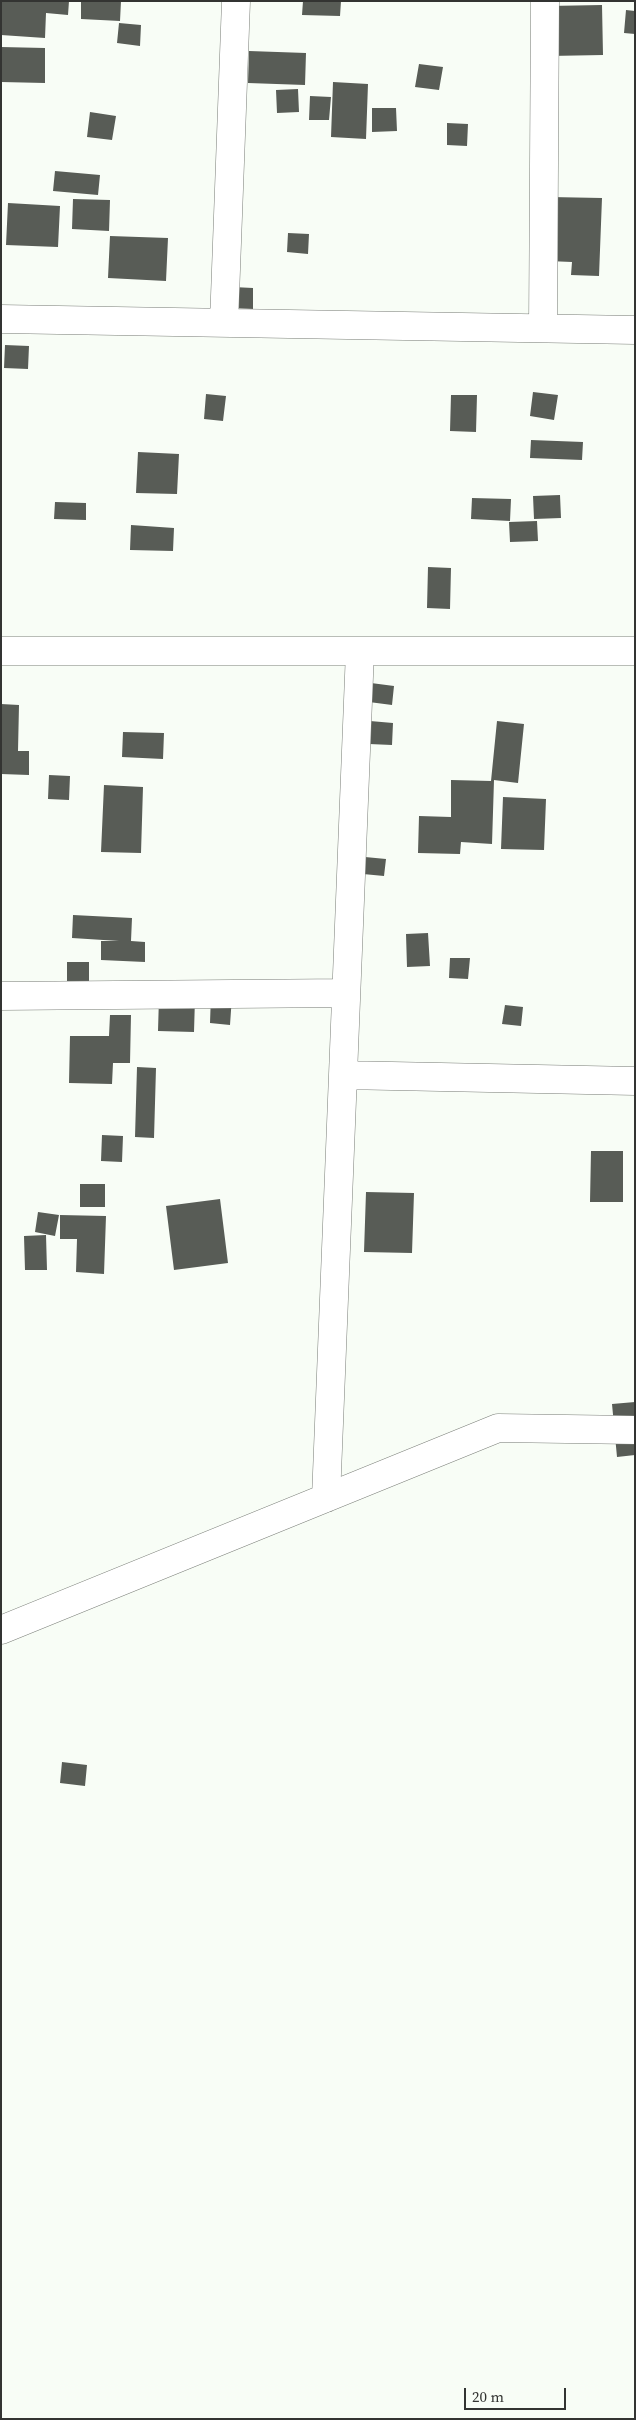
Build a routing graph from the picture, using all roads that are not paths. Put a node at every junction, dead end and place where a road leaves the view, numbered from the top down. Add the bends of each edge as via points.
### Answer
1 (236, 1) edge
2 (545, 1) edge
3 (1, 318) edge
4 (224, 322) junction
5 (543, 328) junction
6 (635, 330) edge
7 (1, 651) edge
8 (360, 651) junction
9 (635, 651) edge
10 (346, 993) junction
11 (1, 996) edge
12 (343, 1075) junction
13 (635, 1081) edge
14 (635, 1430) edge
15 (326, 1498) junction
16 (1, 1630) edge

1 - 4 street
2 - 5 street
3 - 4 street
4 - 5 street
5 - 6 street
7 - 8 street
8 - 9 street
8 - 10 street
10 - 11 street
10 - 12 street
12 - 13 street
12 - 15 street
14 - 15 street via 498,1428
15 - 16 street

